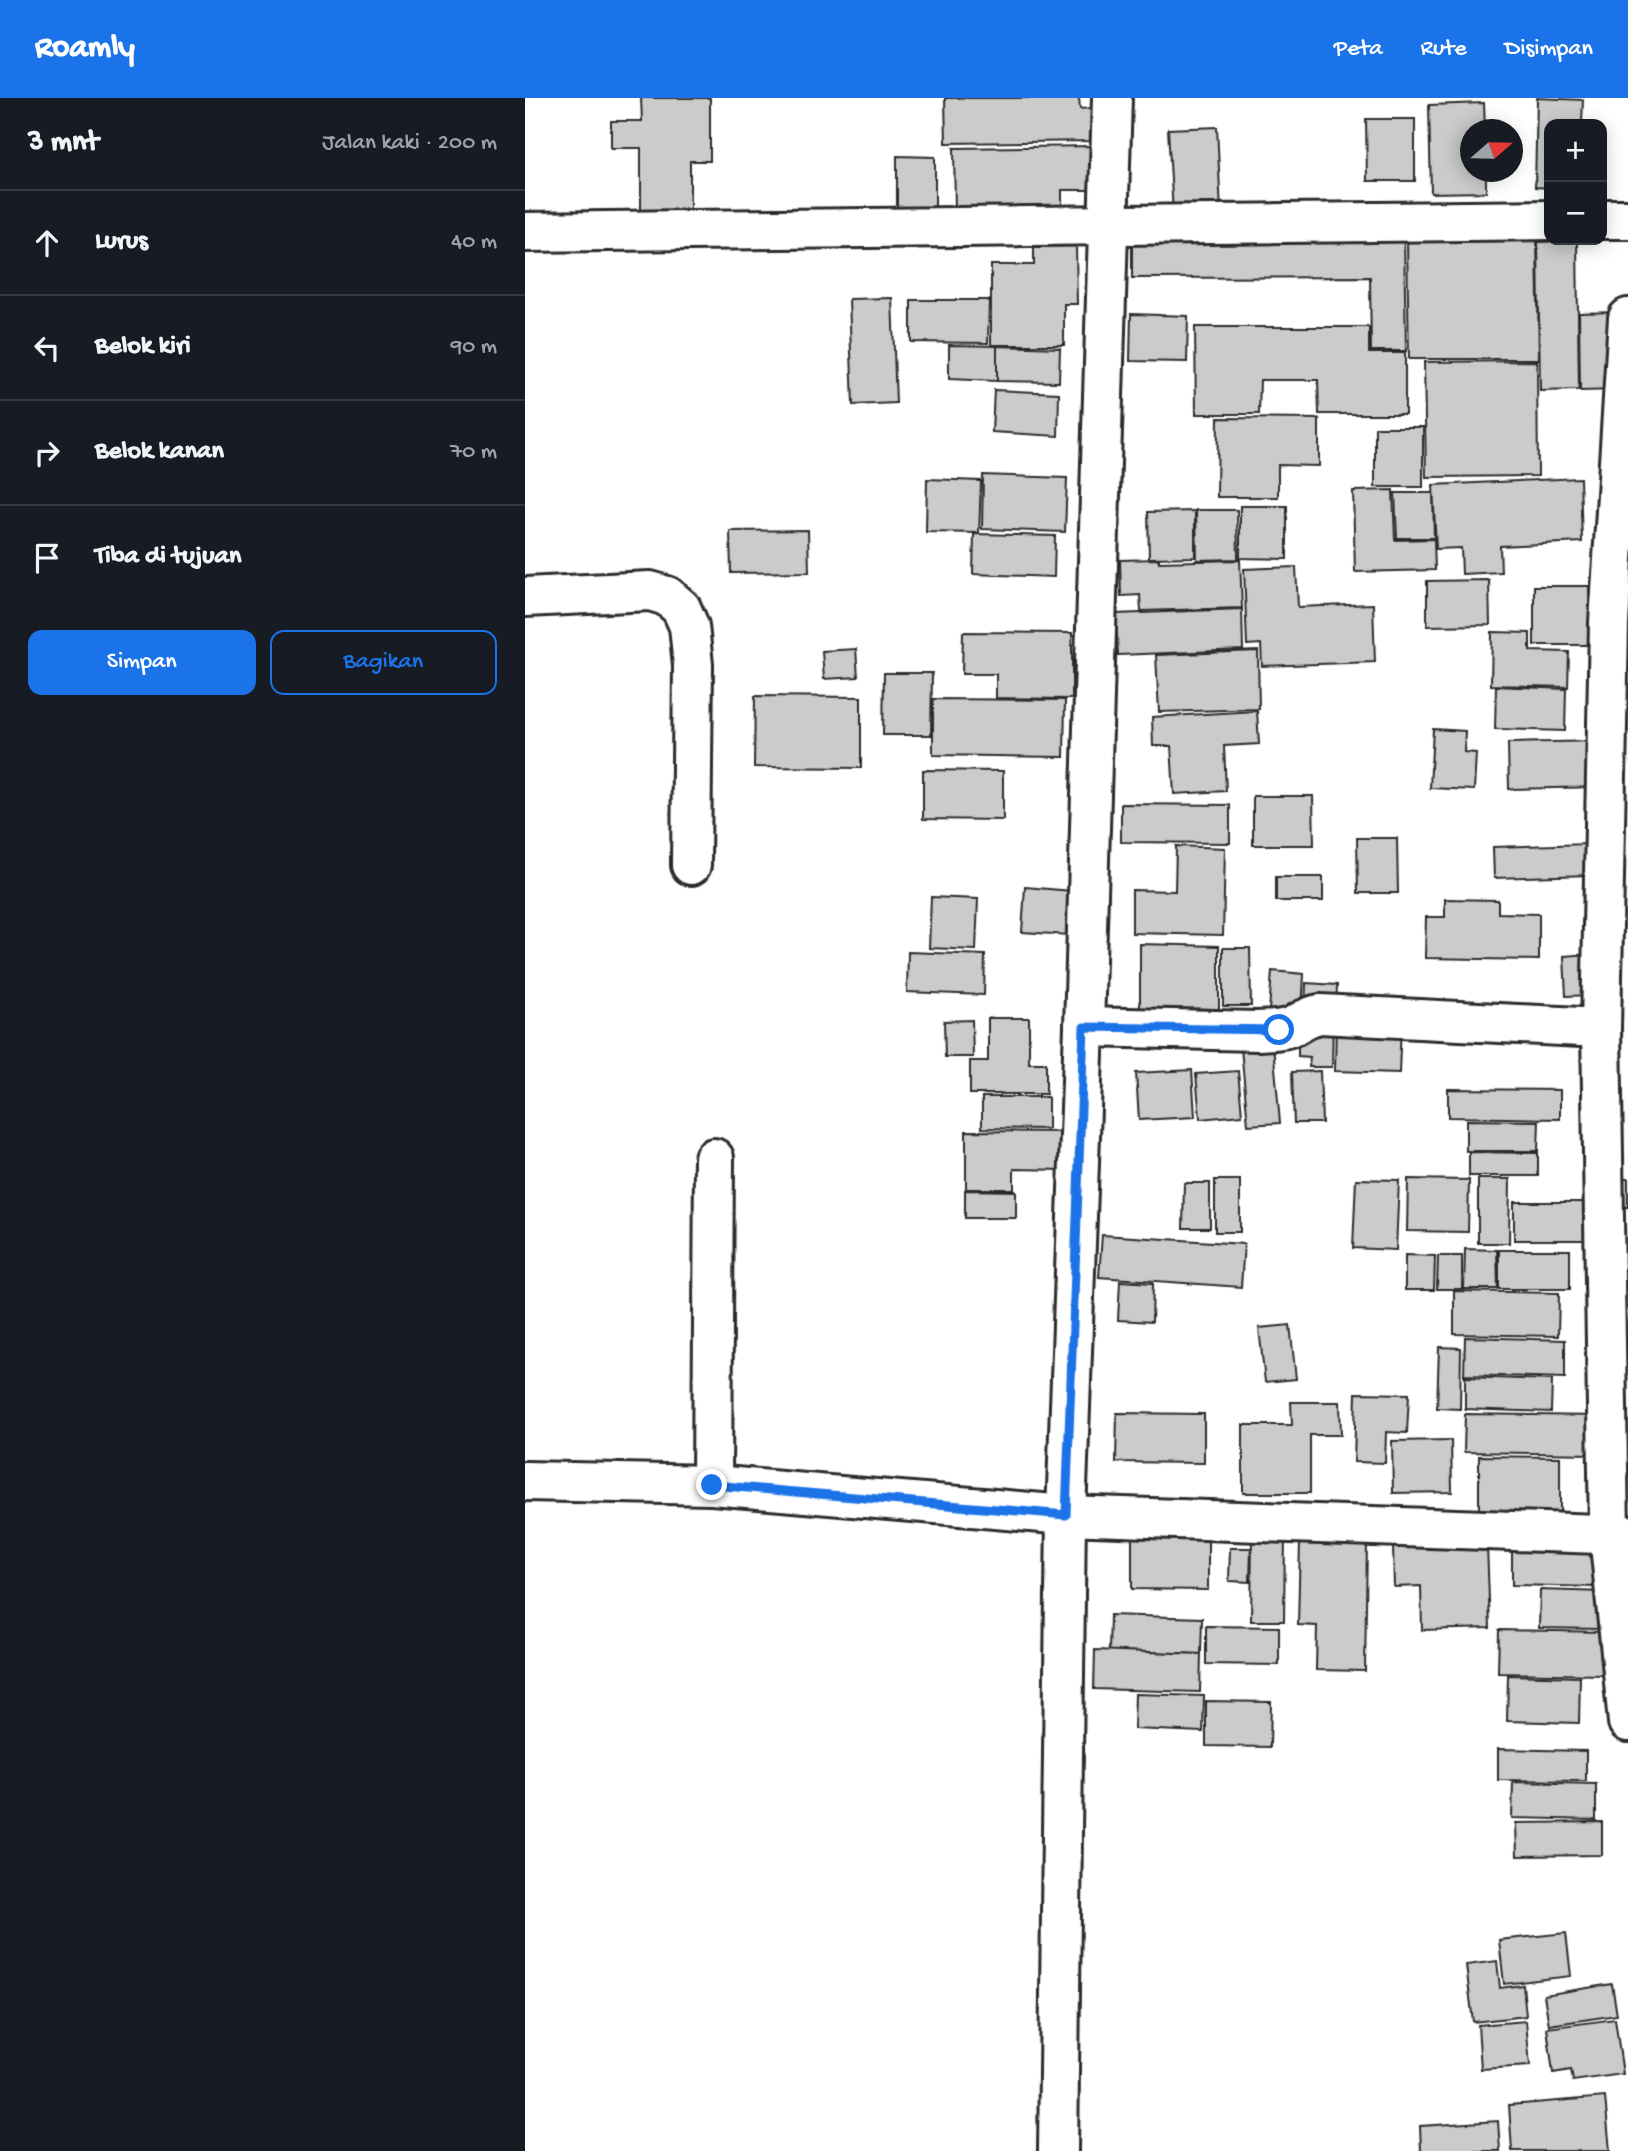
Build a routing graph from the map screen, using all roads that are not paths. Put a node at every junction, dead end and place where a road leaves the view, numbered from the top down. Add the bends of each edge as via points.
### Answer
1 (1112, 98) edge
2 (1607, 219) edge
3 (1628, 219) edge
4 (1544, 220) edge
5 (1107, 225) junction
6 (525, 232) edge
7 (1628, 318) edge
8 (525, 597) edge
9 (1618, 622) edge
10 (691, 865) dead end
11 (1084, 1027) junction
12 (1601, 1028) junction
13 (714, 1158) dead end
14 (525, 1481) edge
15 (712, 1485) junction
16 (1066, 1515) junction
17 (1619, 1535) edge
18 (1628, 1722) edge
19 (1058, 2151) edge

1 - 5 street
2 - 3 street
4 - 5 street
5 - 6 street
5 - 11 street
7 - 9 street
8 - 10 street via 650,592 667,596 681,608 689,626 693,665
9 - 12 street
11 - 12 street via 1279,1030 1320,1014
11 - 16 street
12 - 17 street
13 - 15 street
14 - 15 street
15 - 16 street
16 - 17 street
16 - 19 street
17 - 18 street

